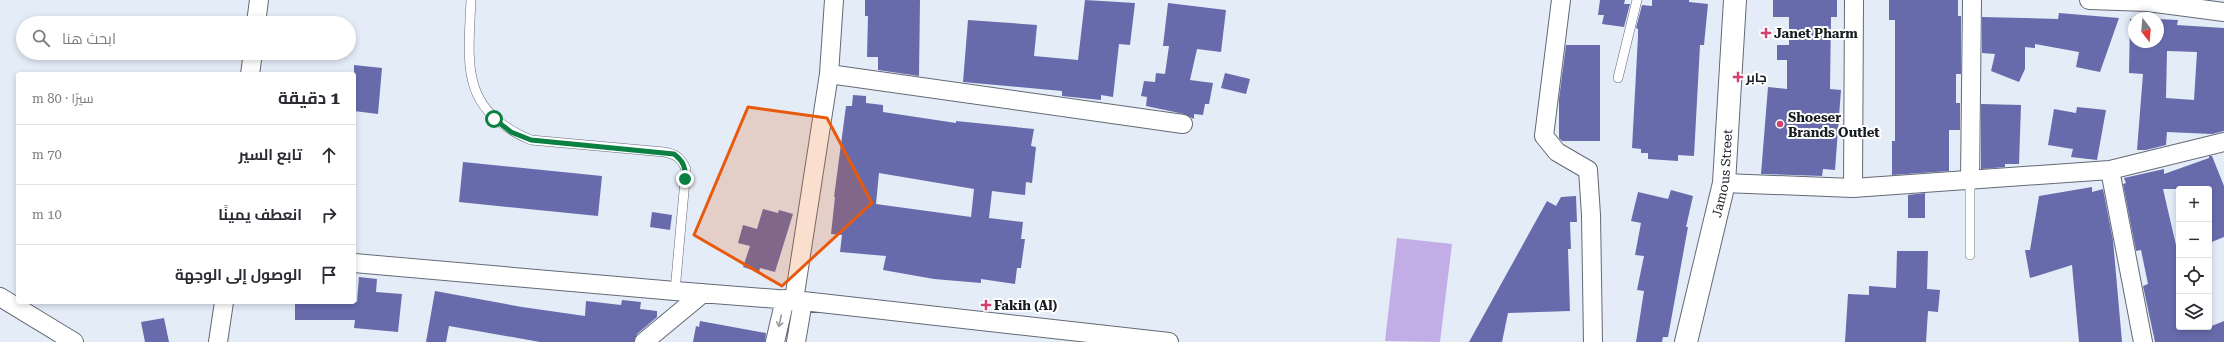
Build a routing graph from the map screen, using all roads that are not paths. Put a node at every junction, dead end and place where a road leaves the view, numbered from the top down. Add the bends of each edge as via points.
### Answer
1 (259, 0) edge
2 (471, 0) edge
3 (834, 0) edge
4 (1561, 0) edge
5 (1637, 0) edge
6 (1734, 0) edge
7 (1854, 0) edge
8 (1972, 0) edge
9 (2089, 0) edge
10 (2148, 1) edge
11 (2224, 12) edge
12 (257, 16) edge
13 (252, 60) edge
14 (250, 72) edge
15 (829, 74) junction
16 (1618, 78) dead end
17 (1183, 124) dead end
18 (2224, 142) edge
19 (2110, 170) junction
20 (1970, 181) junction
21 (1724, 183) junction
22 (1852, 188) junction
23 (1970, 254) dead end
24 (356, 263) edge
25 (675, 292) junction
26 (703, 293) junction
27 (0, 297) edge
28 (794, 300) junction
29 (224, 304) edge
30 (74, 342) edge
31 (218, 342) edge
32 (644, 342) edge
33 (775, 342) edge
34 (796, 342) edge
35 (1169, 342) edge
36 (1593, 342) edge
37 (1686, 342) edge
38 (2143, 342) edge

1 - 12 street
2 - 25 lane via 468,63 472,84 481,103 494,119 531,140 664,152 674,154 682,160 686,169
3 - 15 street
4 - 36 street via 1544,136 1556,152 1588,170
5 - 16 lane
6 - 21 street, Jamous Street
7 - 22 street
8 - 20 street
9 - 10 street
10 - 11 street
13 - 14 street
15 - 17 street
15 - 28 street
18 - 19 street
19 - 20 street
19 - 38 street
20 - 22 street
20 - 23 lane
21 - 22 street
21 - 37 street, Jamous Street
24 - 25 street
25 - 26 street
26 - 28 street
26 - 32 street
27 - 30 street
28 -> 33 street
28 - 34 street
28 - 35 street
29 - 31 street

